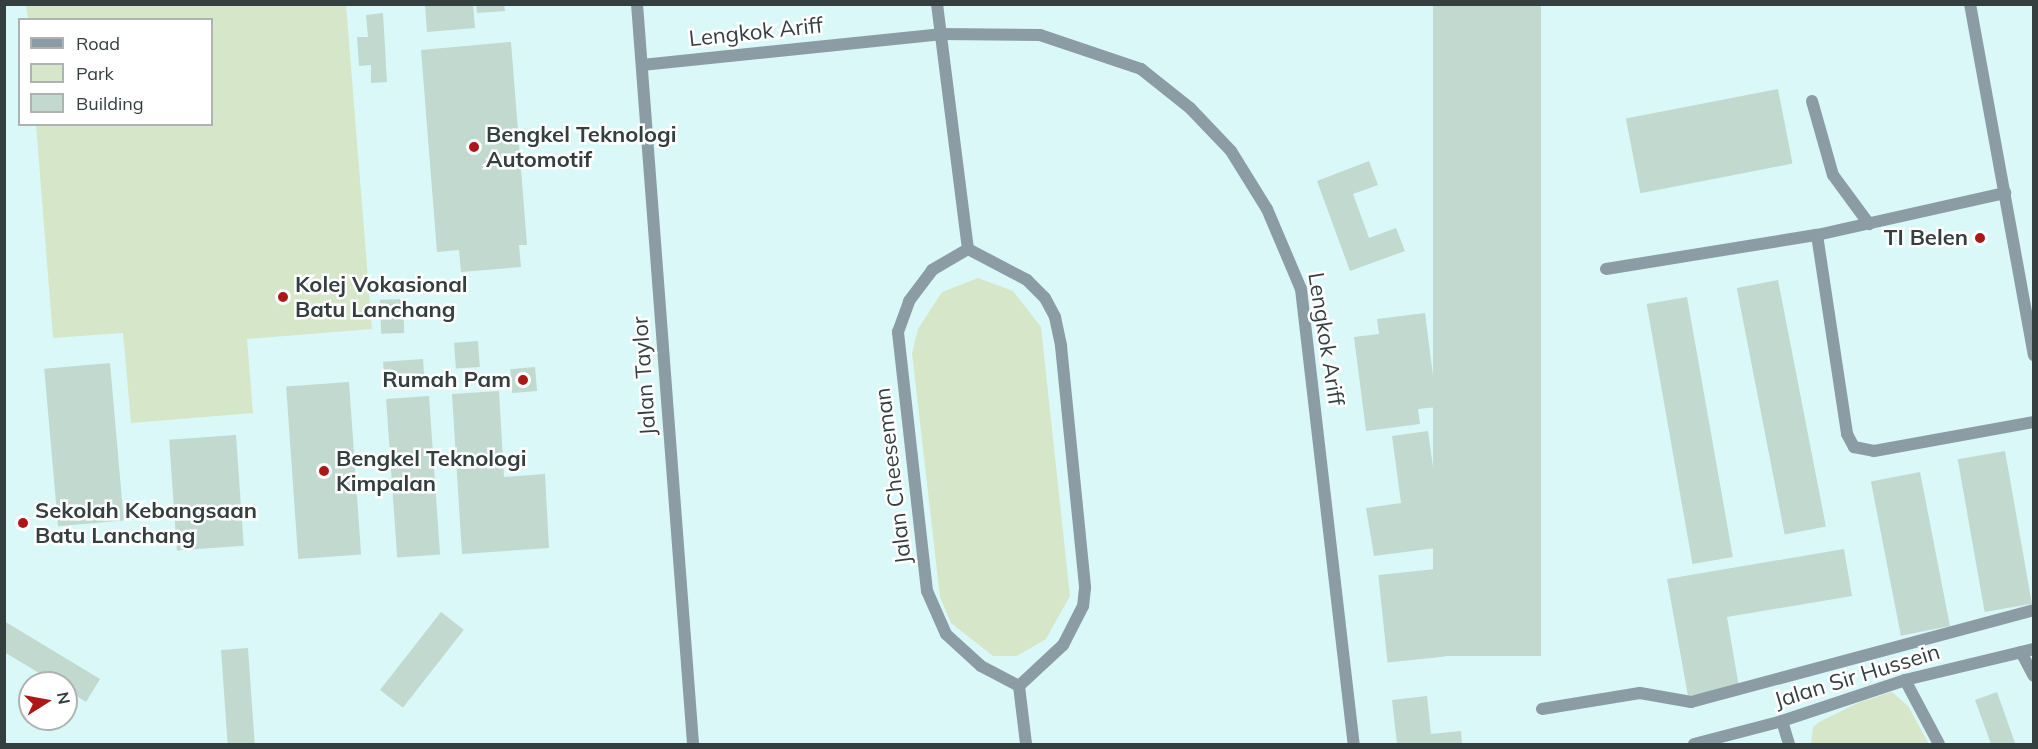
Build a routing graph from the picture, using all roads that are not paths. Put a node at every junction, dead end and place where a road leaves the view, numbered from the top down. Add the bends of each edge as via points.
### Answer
1 (637, 4) edge
2 (937, 4) edge
3 (1971, 10) edge
4 (940, 34) junction
5 (642, 65) junction
6 (1812, 101) dead end
7 (2005, 193) junction
8 (1869, 224) junction
9 (1817, 234) junction
10 (968, 249) junction
11 (1606, 269) dead end
12 (2034, 355) edge
13 (2034, 422) edge
14 (2034, 610) edge
15 (2034, 649) edge
16 (2020, 652) junction
17 (2034, 676) edge
18 (1905, 680) junction
19 (1019, 686) junction
20 (1542, 709) dead end
21 (1782, 721) junction
22 (693, 744) edge
23 (1026, 744) edge
24 (1354, 744) edge
25 (1694, 744) edge
26 (1789, 744) edge
27 (1939, 744) edge

1 - 5 street, Jalan Taylor
2 - 4 street
3 - 7 street
4 - 5 street, Lengkok Ariff
4 - 10 street
4 - 24 street, Lengkok Ariff via 1041,34 1141,69 1190,108 1231,151 1267,209 1290,256 1304,311
5 - 22 street, Jalan Taylor
6 - 8 street via 1833,175
7 - 8 street
7 - 12 street
8 - 9 street
9 - 11 street
9 - 13 street via 1847,434 1854,447 1874,451
10 - 19 street via 1027,280 1045,298 1055,317 1061,346 1085,588 1083,606 1064,645
10 - 19 street, Jalan Cheeseman via 932,270 909,301 898,332 925,568 934,613 945,634 981,666
14 - 20 street via 1691,702 1640,693
15 - 16 street, Jalan Sir Hussein
16 - 17 street
16 - 18 street, Jalan Sir Hussein
18 - 21 street, Jalan Sir Hussein
18 - 27 street
19 - 23 street
21 - 25 street, Jalan Sir Hussein
21 - 26 street

